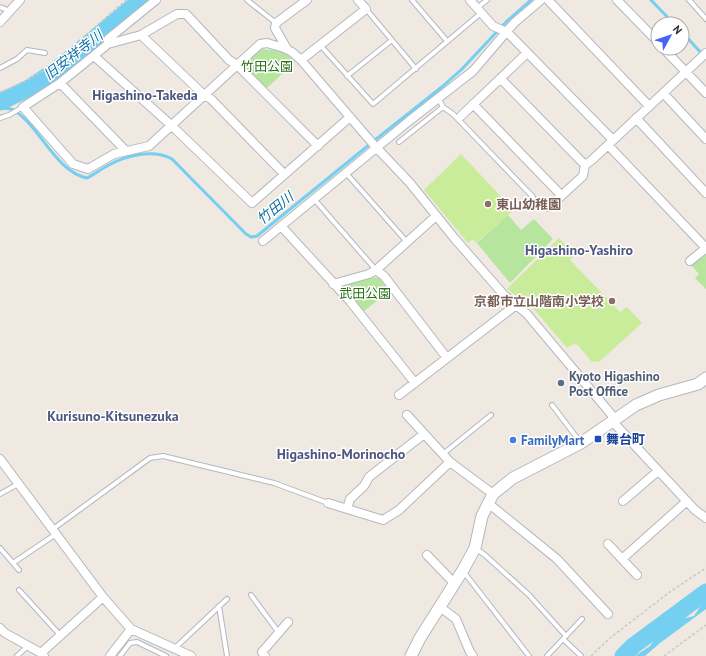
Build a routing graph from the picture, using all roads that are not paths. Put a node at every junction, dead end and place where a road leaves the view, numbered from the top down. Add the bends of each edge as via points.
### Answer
1 (20, 0) edge
2 (156, 0) edge
3 (247, 0) edge
4 (307, 0) edge
5 (358, 0) edge
6 (412, 0) edge
7 (470, 0) edge
8 (487, 0) edge
9 (541, 0) edge
10 (548, 0) edge
11 (617, 0) edge
12 (689, 0) edge
13 (0, 7) edge
14 (366, 9) junction
15 (10, 11) junction
16 (479, 11) junction
17 (706, 20) edge
18 (0, 22) edge
19 (276, 23) junction
20 (504, 31) junction
21 (650, 34) edge
22 (141, 35) junction
23 (392, 40) junction
24 (447, 41) junction
25 (108, 44) junction
26 (321, 46) junction
27 (287, 49) junction
28 (45, 53) dead end
29 (528, 53) junction
30 (704, 54) edge
31 (94, 56) junction
32 (671, 56) edge
33 (301, 60) junction
34 (237, 65) junction
35 (0, 68) edge
36 (416, 68) junction
37 (686, 71) junction
38 (347, 76) junction
39 (501, 79) junction
40 (60, 83) junction
41 (663, 93) junction
42 (706, 93) edge
43 (204, 95) junction
44 (438, 99) junction
45 (474, 104) junction
46 (650, 106) junction
47 (443, 107) junction
48 (21, 108) junction
49 (461, 116) dead end
50 (350, 117) junction
51 (0, 118) edge
52 (636, 118) junction
53 (170, 125) junction
54 (706, 139) edge
55 (399, 142) dead end
56 (610, 142) junction
57 (318, 146) junction
58 (376, 146) junction
59 (126, 151) junction
60 (585, 165) junction
61 (345, 173) junction
62 (284, 174) junction
63 (706, 193) edge
64 (561, 195) junction
65 (533, 197) dead end
66 (314, 199) junction
67 (549, 207) dead end
68 (436, 216) junction
69 (281, 226) junction
70 (263, 241) dead end
71 (407, 242) junction
72 (706, 248) edge
73 (690, 261) dead end
74 (376, 270) junction
75 (333, 284) junction
76 (516, 305) junction
77 (447, 358) junction
78 (706, 378) edge
79 (415, 383) junction
80 (399, 395) dead end
81 (552, 405) dead end
82 (491, 414) dead end
83 (407, 416) dead end
84 (614, 421) junction
85 (424, 434) junction
86 (582, 443) junction
87 (443, 454) junction
88 (0, 459) edge
89 (450, 462) junction
90 (658, 471) junction
91 (18, 484) junction
92 (0, 494) edge
93 (490, 498) junction
94 (623, 501) dead end
95 (687, 501) junction
96 (328, 503) joint
97 (346, 509) junction
98 (706, 518) edge
99 (55, 531) junction
100 (608, 544) dead end
101 (0, 548) edge
102 (475, 548) junction
103 (427, 555) dead end
104 (622, 559) junction
105 (13, 563) junction
106 (19, 570) dead end
107 (463, 570) junction
108 (637, 575) dead end
109 (455, 584) junction
110 (19, 590) dead end
111 (251, 595) dead end
112 (103, 597) junction
113 (227, 599) dead end
114 (219, 606) junction
115 (440, 608) junction
116 (608, 614) dead end
117 (582, 619) dead end
118 (288, 622) dead end
119 (0, 628) edge
120 (131, 629) junction
121 (279, 633) junction
122 (60, 635) junction
123 (565, 637) junction
124 (28, 646) junction
125 (175, 648) junction
126 (43, 654) edge
127 (17, 656) edge
128 (110, 656) edge
129 (120, 656) edge
130 (166, 656) edge
131 (191, 656) edge
132 (227, 656) edge
133 (265, 656) edge
134 (411, 656) edge
135 (473, 656) edge
136 (529, 656) edge
137 (546, 656) edge
138 (581, 656) edge

1 - 15 street
2 - 25 street via 108,39
3 - 19 lane
4 - 19 street
5 - 14 street
6 - 24 lane
7 - 16 street
8 - 16 lane
9 - 20 street
10 - 46 street
11 - 21 street
12 - 17 lane
13 - 15 lane
14 - 23 lane
14 - 26 street
15 - 18 street
16 - 20 street via 492,26
16 - 24 lane
19 - 27 street via 275,28
20 - 29 street
20 - 44 street via 473,71
22 - 25 street
22 - 34 street via 177,14 186,14 229,60
22 - 43 street
23 - 36 lane
23 - 38 lane
24 - 36 lane
25 - 31 street
26 - 33 street
26 - 38 lane
27 - 33 street
27 - 34 street via 267,43 260,44
28 - 35 lane via 27,50
29 - 39 street
29 - 56 street
30 - 37 street
31 - 40 street
31 - 53 street
32 - 37 street
33 - 50 street
34 - 43 street
34 - 57 street
36 - 38 lane via 373,104
37 - 41 street
37 - 42 street
39 - 45 street
39 - 60 street
40 - 48 street
40 - 59 street
41 - 46 street
41 - 54 street
43 - 53 street
43 - 62 street via 211,99
44 - 47 lane
44 - 58 street
45 - 49 street
45 - 64 street
46 - 52 street
47 - 55 lane
47 - 65 lane via 453,114
48 - 51 lane via 9,116
48 - 59 street via 73,164 88,169 114,154
50 - 57 street
50 - 58 street
52 - 56 street
52 - 63 street
53 - 59 street via 149,146
53 - 62 street via 252,203
56 - 60 street
56 - 72 street
57 - 62 street
58 - 61 street
58 - 68 street
60 - 64 street via 583,176
61 - 66 street
61 - 71 lane
64 - 67 street
66 - 69 street
66 - 74 lane
68 - 71 street
68 - 76 street via 504,295
69 - 70 street
69 - 75 street
71 - 74 street
72 - 73 street
74 - 75 street
74 - 77 street
75 - 79 street via 349,300
76 - 77 street
76 - 84 street via 527,314
77 - 79 street
78 - 84 street via 698,384 659,395 636,405
79 - 80 street
81 - 86 lane
82 - 87 lane
83 - 85 street
84 - 86 street
84 - 90 street
85 - 87 street
85 - 97 street via 368,477
86 - 93 street via 512,478
87 - 89 street
88 - 91 street
89 - 93 street
89 - 97 street via 399,510 384,520
90 - 94 street
90 - 95 street
91 - 92 lane
91 - 99 street
93 - 102 street via 482,516
93 - 116 street via 557,559
95 - 98 street
95 - 104 street
96 - 97 street
96 - 99 lane via 274,483 163,456 150,458
99 - 105 lane
99 - 112 street
100 - 104 street
101 - 105 lane
102 - 107 street
102 - 123 lane via 529,595
103 - 109 street
104 - 108 street
105 - 106 lane
107 - 109 street
107 - 136 lane
109 - 115 street
110 - 122 lane
111 - 121 lane
112 - 120 street
112 - 122 street
113 - 114 lane
114 - 125 lane
114 - 132 lane
115 - 134 street
115 - 135 street via 456,619
117 - 123 lane
118 - 121 street
119 - 124 street
120 - 125 street
120 - 128 street
121 - 133 street via 262,652
122 - 126 street
123 - 137 lane
123 - 138 lane
124 - 126 street
124 - 127 lane
125 - 131 street
129 - 130 lane via 132,642

